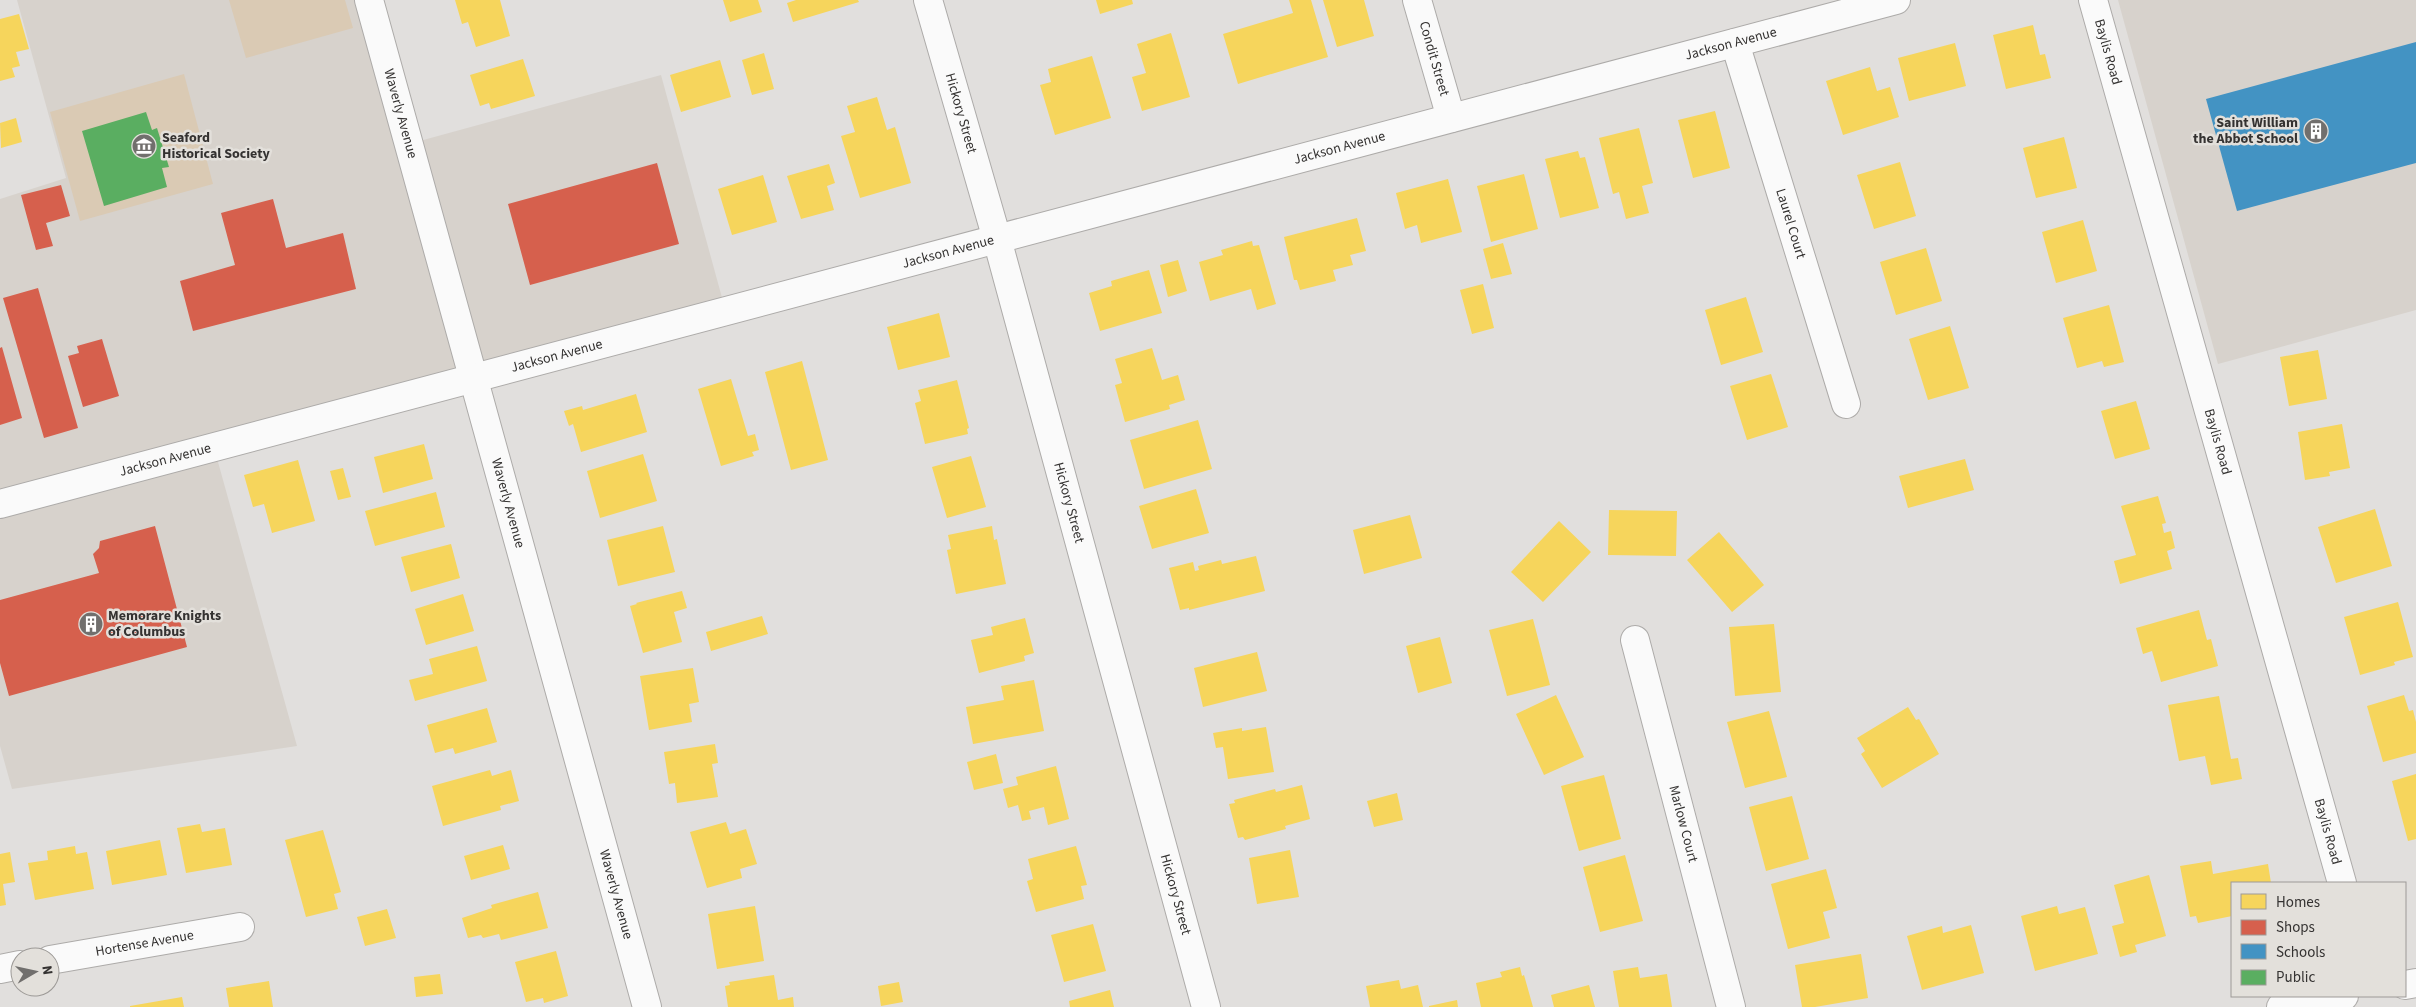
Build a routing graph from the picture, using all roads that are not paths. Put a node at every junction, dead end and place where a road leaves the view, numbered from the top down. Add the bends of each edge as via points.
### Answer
1 (369, 0) edge
2 (928, 0) edge
3 (1417, 0) edge
4 (1896, 0) edge
5 (2093, 0) edge
6 (1735, 43) junction
7 (1452, 118) junction
8 (997, 239) junction
9 (475, 378) junction
10 (1846, 404) dead end
11 (0, 504) edge
12 (1635, 640) dead end
13 (2342, 882) edge
14 (240, 927) dead end
15 (60, 958) edge
16 (2338, 997) edge
17 (647, 1007) edge
18 (1206, 1007) edge
19 (1731, 1007) edge
20 (2281, 1007) edge

1 - 9 street, Waverly Avenue
2 - 8 street, Hickory Street
3 - 7 street, Condit Street
4 - 6 street, Jackson Avenue
5 - 13 street, Baylis Road
6 - 7 street, Jackson Avenue
6 - 10 street, Laurel Court
7 - 8 street, Jackson Avenue
8 - 9 street, Jackson Avenue
8 - 18 street, Hickory Street
9 - 11 street, Jackson Avenue
9 - 17 street, Waverly Avenue
12 - 19 street, Marlow Court
14 - 15 street, Hortense Avenue
16 - 20 street

